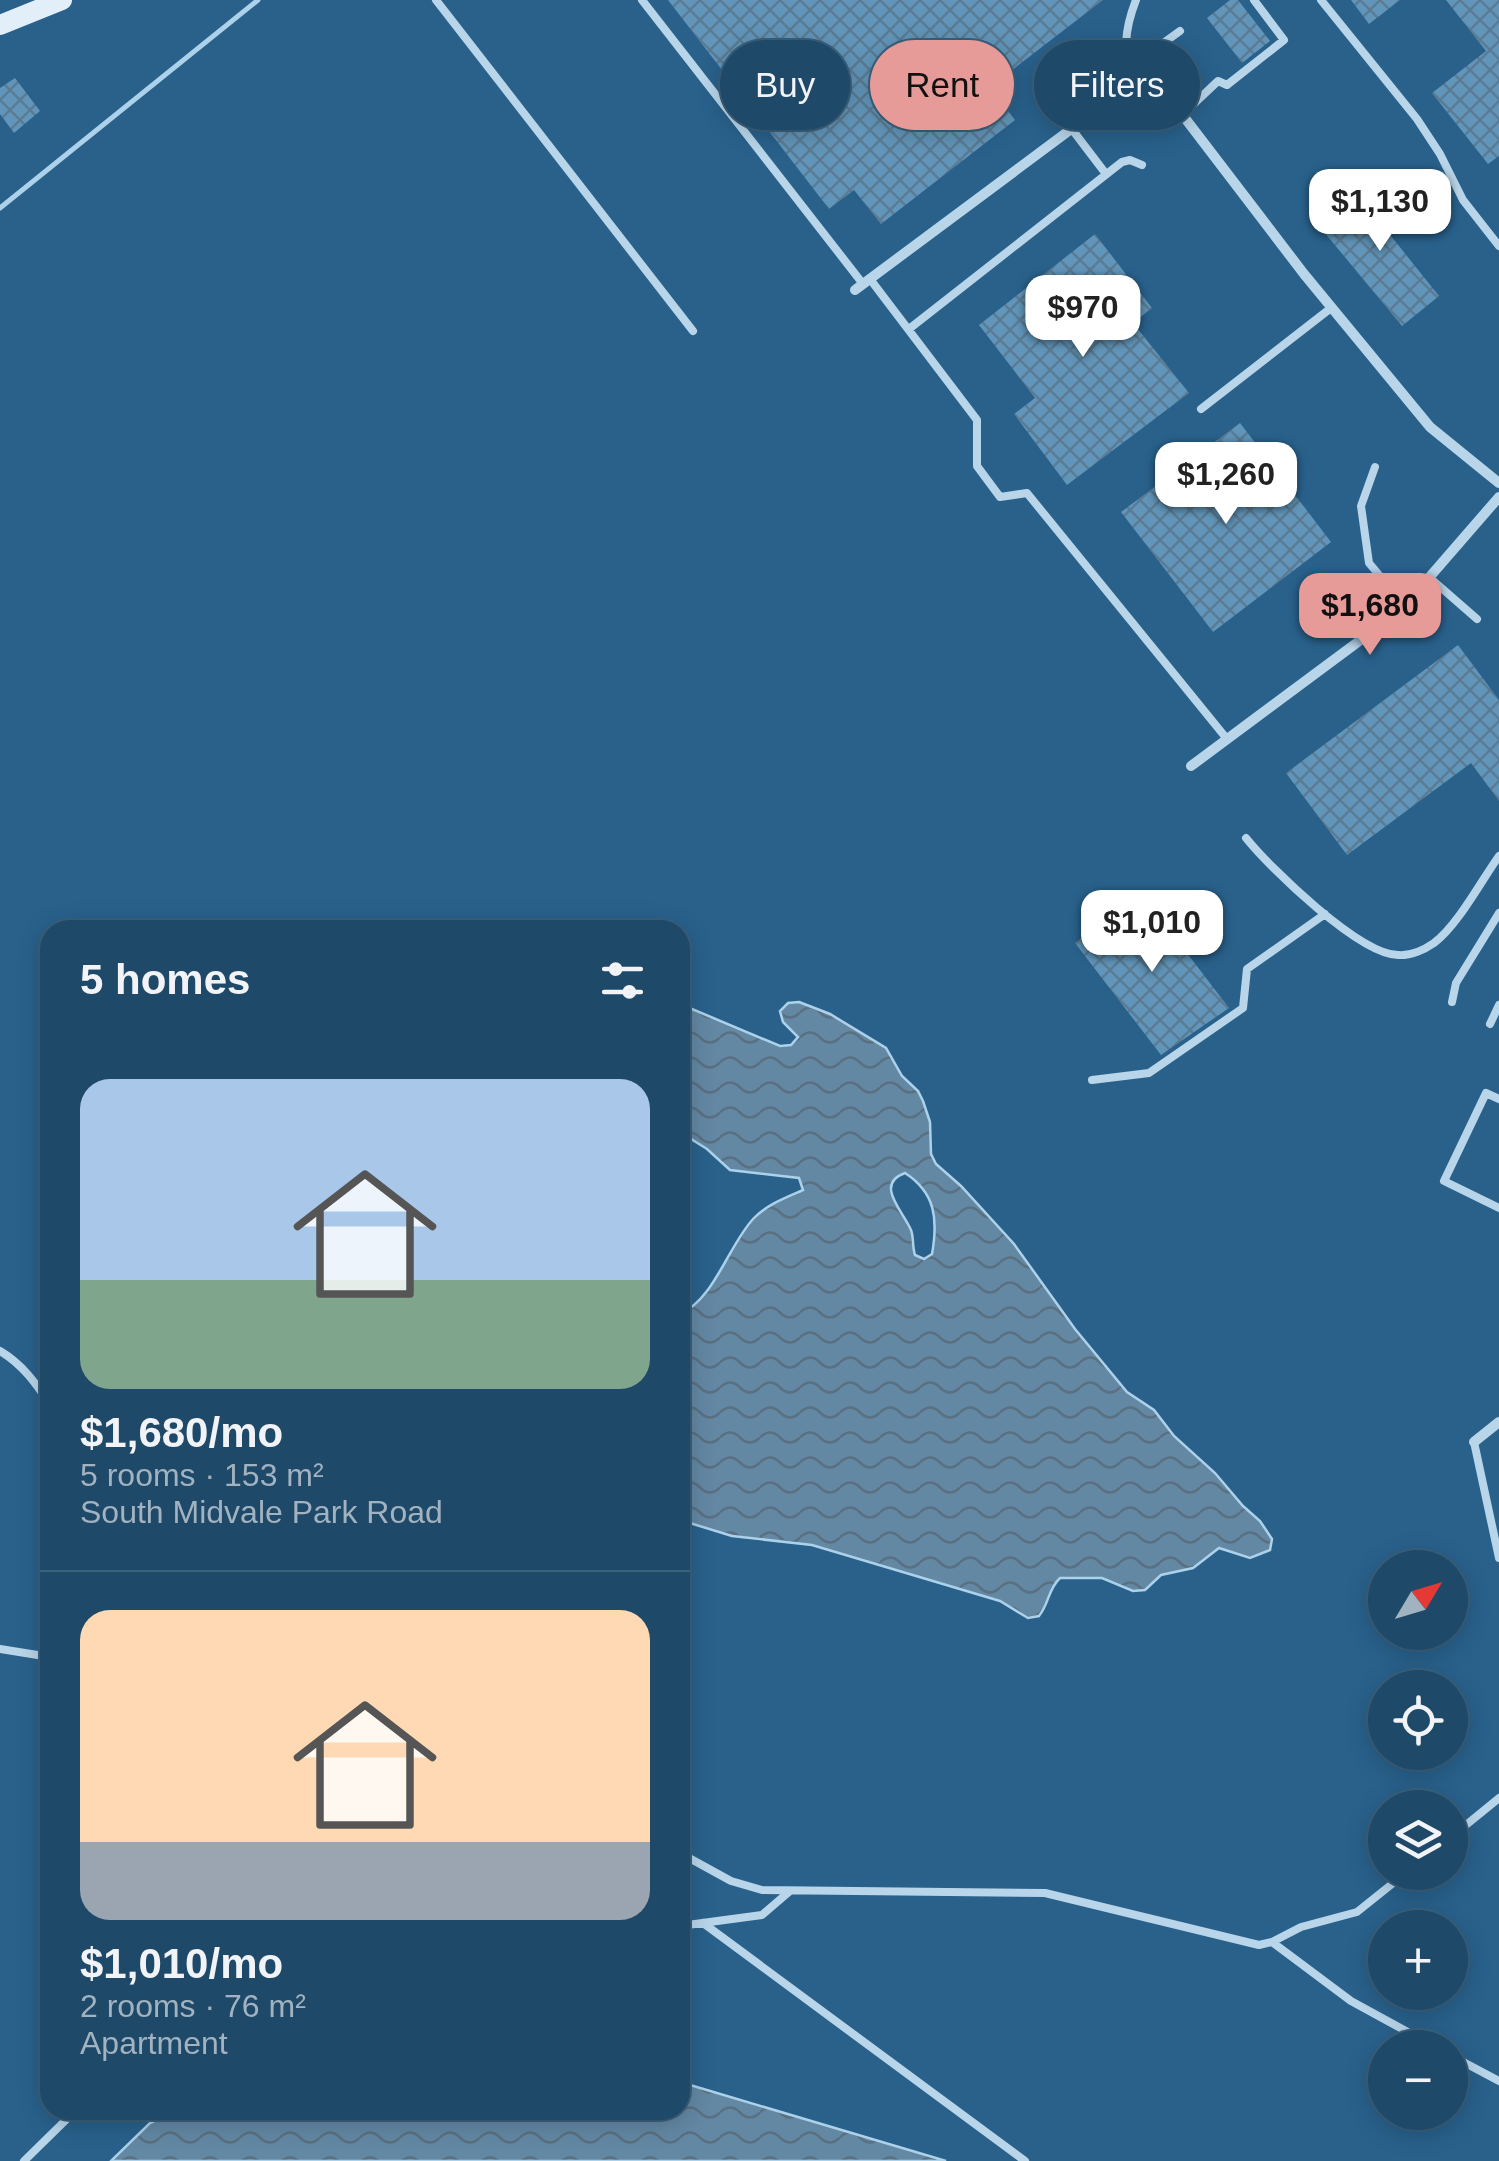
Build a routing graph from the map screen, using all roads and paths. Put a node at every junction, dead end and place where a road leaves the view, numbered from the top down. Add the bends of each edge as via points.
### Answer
1 (62, 0) edge
2 (436, 0) edge
3 (642, 0) edge
4 (1136, 0) edge
5 (1254, 0) edge
6 (1321, 0) edge
7 (0, 25) edge
8 (1180, 31) dead end
9 (1125, 40) edge
10 (1168, 40) edge
11 (1200, 98) edge
12 (1068, 130) edge
13 (1073, 130) edge
14 (1195, 130) edge
15 (1142, 164) dead end
16 (1106, 174) junction
17 (1499, 246) edge
18 (862, 284) junction
19 (1332, 308) junction
20 (908, 328) junction
21 (693, 330) dead end
22 (1201, 409) dead end
23 (1375, 466) dead end
24 (1499, 484) edge
25 (1499, 496) edge
26 (1430, 578) junction
27 (1404, 606) junction
28 (1477, 618) dead end
29 (1226, 740) junction
30 (1191, 766) dead end
31 (1246, 838) dead end
32 (1499, 856) edge
33 (1499, 913) edge
34 (1325, 914) junction
35 (1452, 1002) dead end
36 (1499, 1005) edge
37 (1490, 1024) dead end
38 (1092, 1080) dead end
39 (1499, 1099) edge
40 (1499, 1208) edge
41 (0, 1351) edge
42 (40, 1390) edge
43 (1499, 1422) edge
44 (1474, 1442) joint
45 (1499, 1558) edge
46 (0, 1649) edge
47 (40, 1655) edge
48 (1499, 1798) edge
49 (1468, 1823) edge
50 (690, 1858) edge
51 (1384, 1890) edge
52 (790, 1891) junction
53 (704, 1923) junction
54 (690, 1925) edge
55 (1272, 1942) junction
56 (1404, 2030) edge
57 (1468, 2065) edge
58 (1499, 2081) edge
59 (66, 2120) edge
60 (24, 2161) edge
61 (1025, 2161) edge

1 - 7 street
2 - 21 lane
3 - 18 lane
4 - 9 lane
5 - 11 lane via 1284,40
6 - 17 lane via 1416,119
8 - 10 lane
12 - 18 street
13 - 16 lane
14 - 19 street
15 - 16 lane via 1130,160
16 - 20 lane
18 - 20 lane
19 - 22 lane
19 - 24 street via 1430,426
20 - 29 lane via 977,420 977,466 1000,497 1027,492
23 - 27 lane via 1360,506 1368,563
25 - 26 street
26 - 27 street
26 - 28 lane
27 - 29 street
29 - 30 street
31 - 34 lane
32 - 34 lane via 1440,938 1415,952 1377,950
33 - 35 lane via 1456,983
34 - 38 lane via 1247,969 1243,1008 1149,1073
36 - 37 lane
39 - 40 lane via 1486,1093 1444,1180
41 - 42 lane
43 - 44 street
44 - 45 lane
46 - 47 lane
48 - 49 lane
50 - 52 lane via 731,1881
51 - 55 lane via 1357,1912
52 - 53 lane via 762,1916
52 - 55 lane via 1044,1893
53 - 54 lane
53 - 61 lane
55 - 56 lane via 1350,2001
57 - 58 lane
59 - 60 lane

